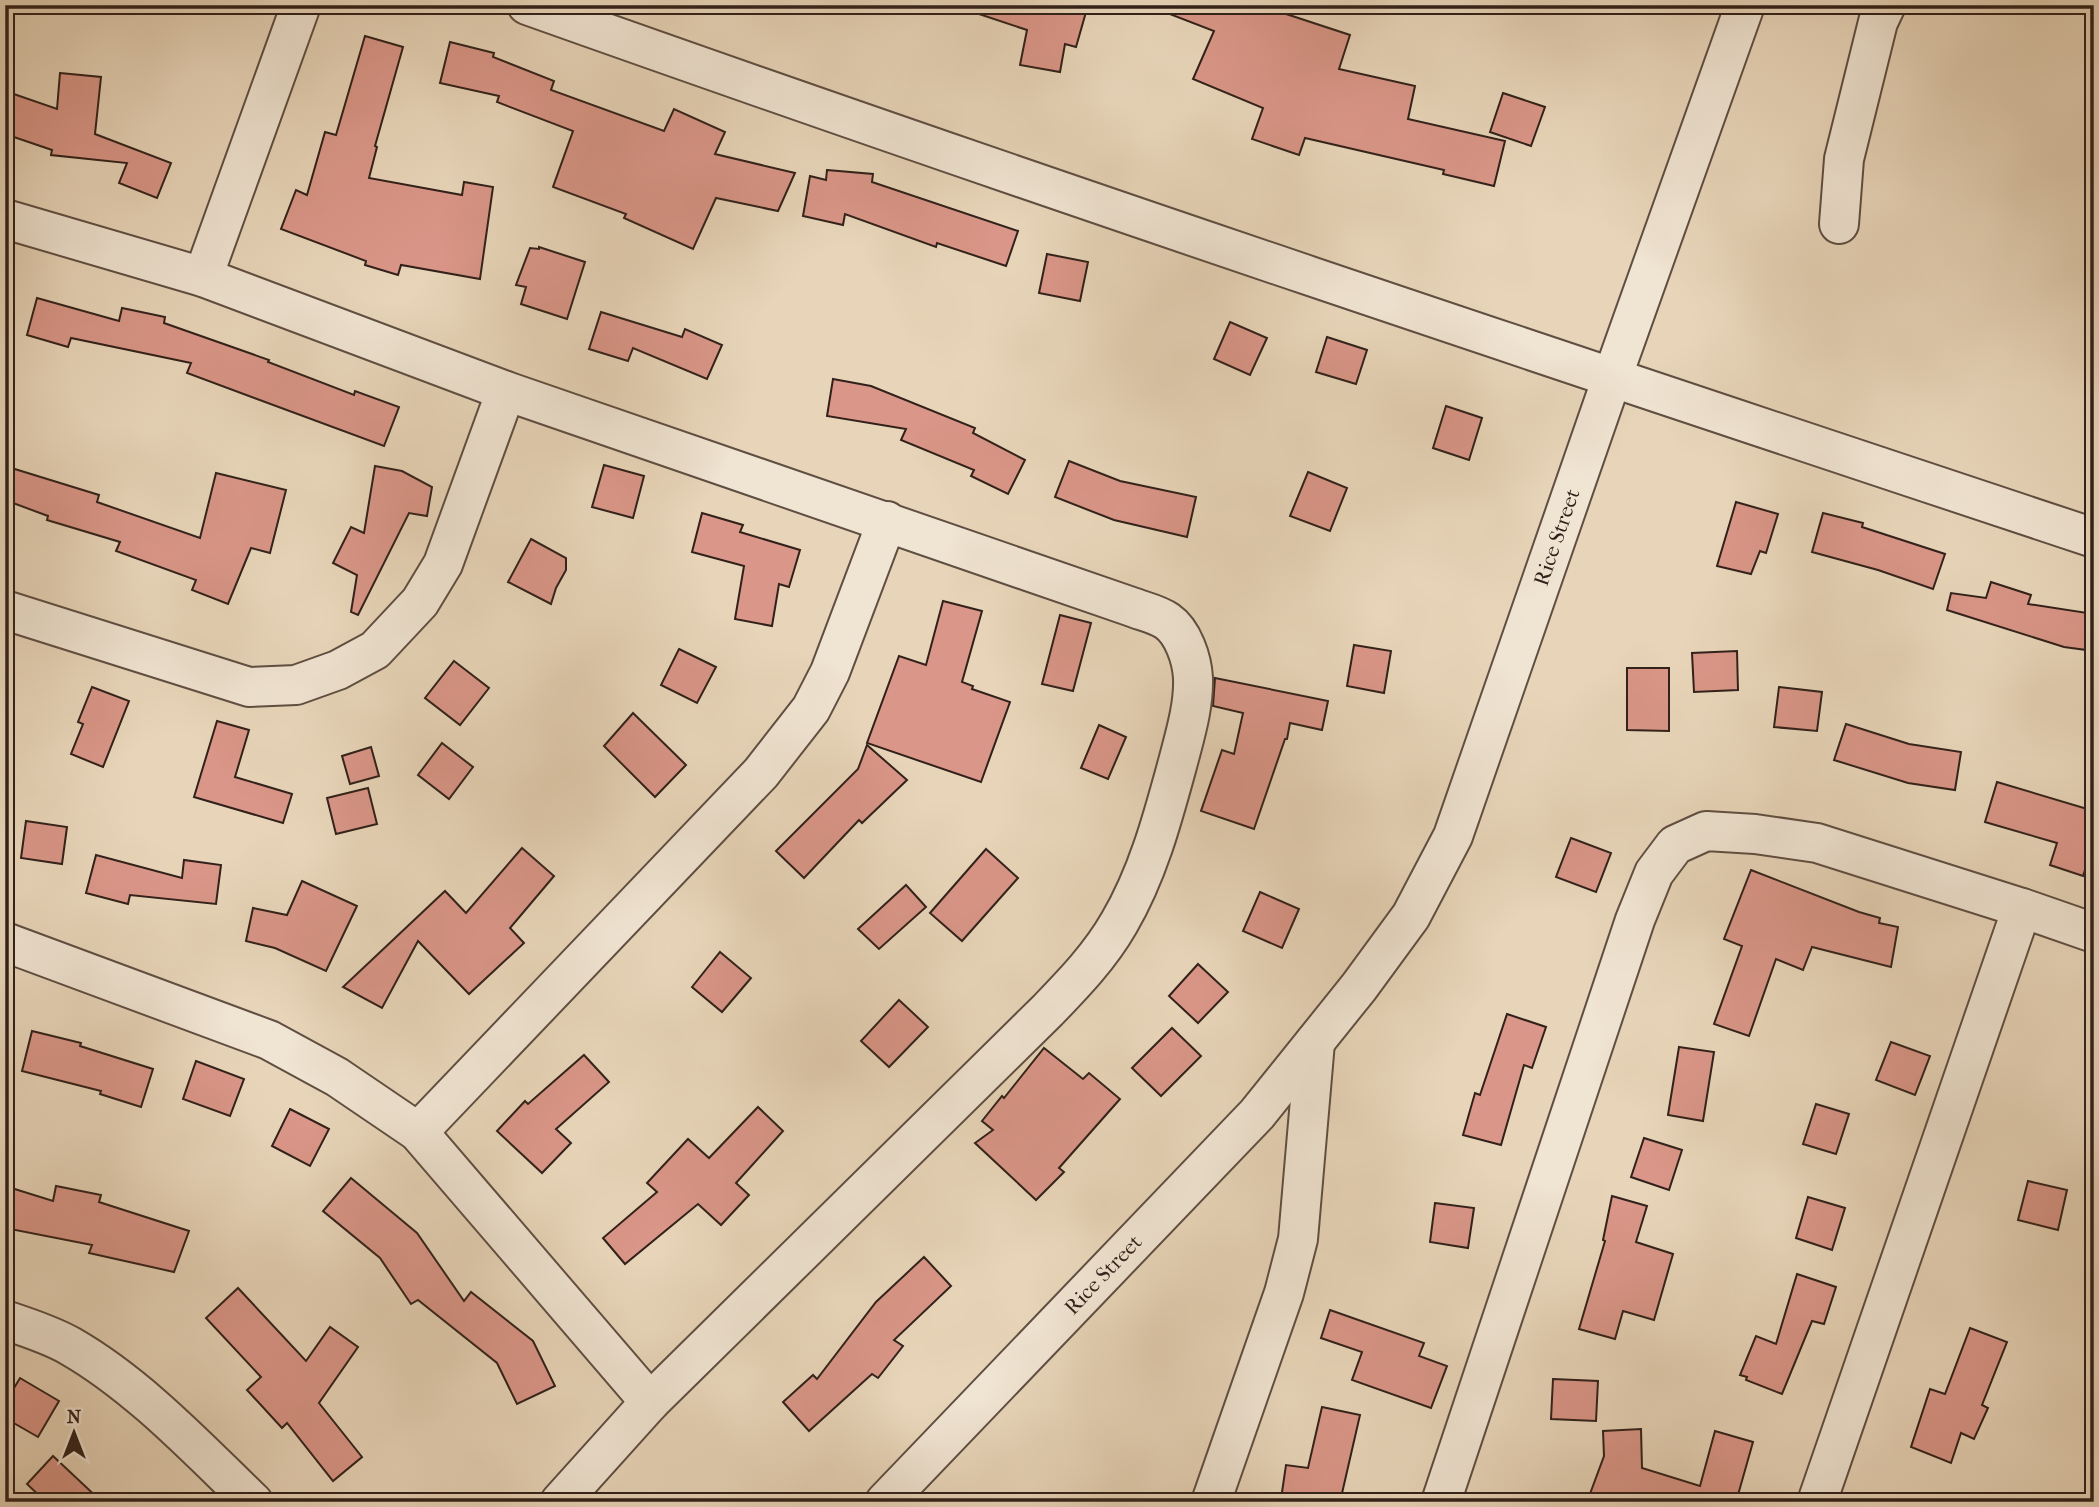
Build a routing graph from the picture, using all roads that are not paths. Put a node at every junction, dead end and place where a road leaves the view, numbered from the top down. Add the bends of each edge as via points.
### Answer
1 (301, 5) edge
2 (527, 5) edge
3 (1745, 5) edge
4 (1886, 5) edge
5 (5, 219) edge
6 (1839, 224) dead end
7 (203, 276) junction
8 (1612, 378) junction
9 (506, 391) junction
10 (887, 521) junction
11 (2094, 538) edge
12 (5, 610) edge
13 (2022, 908) junction
14 (2094, 933) edge
15 (5, 942) edge
16 (1315, 1041) junction
17 (418, 1132) junction
18 (5, 1320) edge
19 (650, 1402) junction
20 (253, 1502) edge
21 (560, 1502) edge
22 (885, 1502) edge
23 (1211, 1502) edge
24 (1441, 1502) edge
25 (1817, 1502) edge

1 - 7 street
2 - 8 street via 842,117
3 - 8 street, Rice Street
4 - 6 street via 1844,159
5 - 7 street
7 - 9 street
8 - 11 street
8 - 16 street, Rice Street via 1453,836 1411,916
9 - 10 street
9 - 12 street via 443,564 420,602 375,650 338,670 296,685 249,687
10 - 17 street via 830,672 791,737
10 - 19 street via 1167,621 1181,638 1193,678 1189,718 1168,798 1145,869 1120,922 1092,964
13 - 14 street
13 - 24 street via 1817,843 1706,831 1675,845 1654,873 1635,920
13 - 25 street
15 - 17 street via 269,1040 337,1077
16 - 22 street, Rice Street via 1257,1114
16 - 23 street via 1298,1239 1284,1293
17 - 19 street
18 - 20 street via 69,1346 122,1383 188,1438
19 - 21 street

